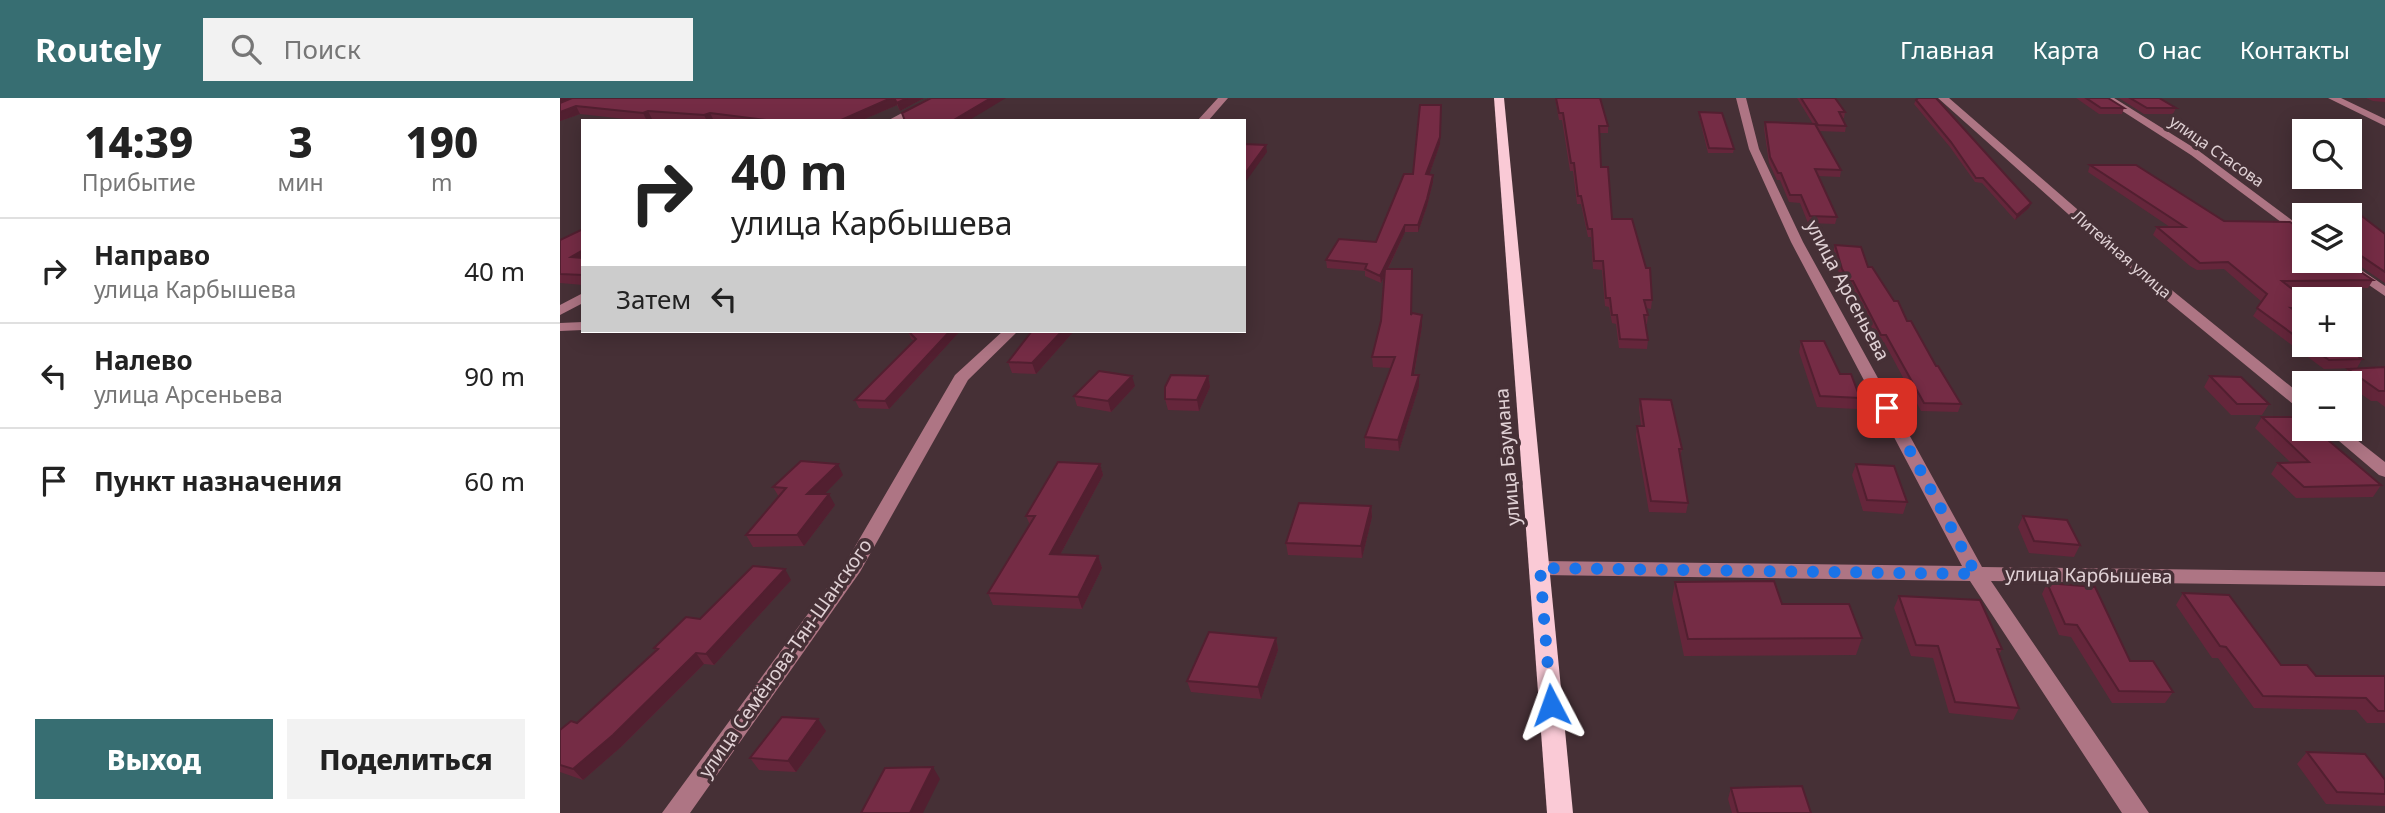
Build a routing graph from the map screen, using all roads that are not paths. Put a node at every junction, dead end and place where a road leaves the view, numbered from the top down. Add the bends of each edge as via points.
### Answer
1 (937, 98) edge
2 (1223, 98) edge
3 (1499, 98) edge
4 (1741, 98) edge
5 (1943, 98) edge
6 (2107, 98) edge
7 (2333, 98) edge
8 (896, 119) edge
9 (1204, 119) edge
10 (2385, 123) edge
11 (2292, 226) edge
12 (2357, 273) edge
13 (2385, 292) edge
14 (581, 298) edge
15 (560, 312) edge
16 (581, 326) edge
17 (560, 327) edge
18 (1009, 333) edge
19 (2292, 395) edge
20 (2348, 441) edge
21 (2385, 471) edge
22 (1540, 568) junction
23 (1976, 574) junction
24 (2385, 579) edge
25 (675, 813) edge
26 (1560, 813) edge
27 (2136, 813) edge

1 - 8 street
2 - 9 street
3 - 22 main road, улица Баумана
4 - 23 street, улица Арсеньева via 1754,149 1797,242
5 - 19 street, Литейная улица via 2147,277
6 - 11 street, улица Стасова via 2195,153
7 - 10 street
12 - 13 street
14 - 15 street
16 - 17 street
18 - 25 street, улица Семёнова-Тян-Шанского via 961,378 853,567
20 - 21 street
22 - 23 street, улица Карбышева
22 - 26 main road, улица Баумана
23 - 24 street, улица Карбышева
23 - 27 street, улица Арсеньева

